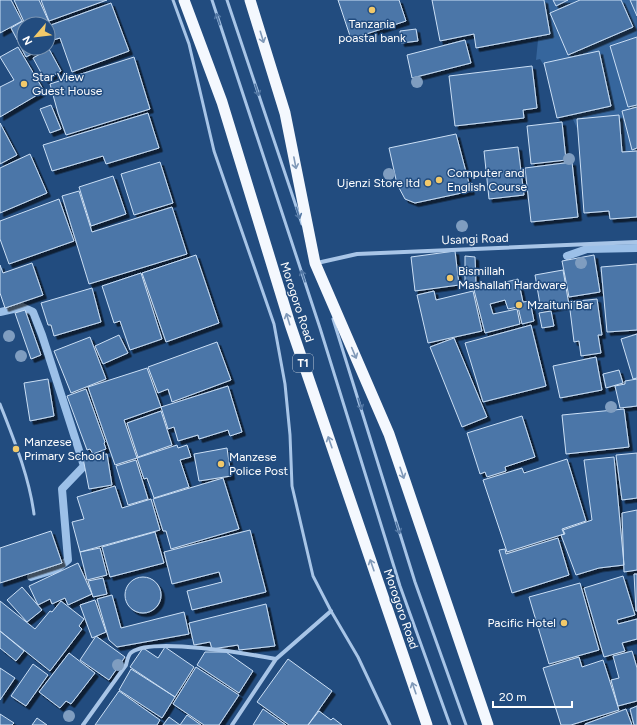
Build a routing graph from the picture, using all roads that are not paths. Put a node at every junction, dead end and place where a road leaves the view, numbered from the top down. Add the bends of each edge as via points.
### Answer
1 (173, 0) edge
2 (184, 0) edge
3 (212, 0) edge
4 (227, 0) edge
5 (250, 0) edge
6 (302, 225) dead end
7 (305, 232) dead end
8 (637, 242) edge
9 (315, 263) junction
10 (330, 308) dead end
11 (332, 315) dead end
12 (0, 404) edge
13 (34, 514) dead end
14 (331, 611) junction
15 (276, 659) junction
16 (83, 725) edge
17 (232, 725) edge
18 (390, 725) edge
19 (427, 725) edge
20 (450, 725) edge
21 (466, 725) edge
22 (488, 725) edge

1 - 14 lane via 189,44 214,151 274,324 285,384 292,486 313,576
19 -> 2 highway, Morogoro Road / T1 via 290,324 222,102
20 -> 3 lane, Morogoro Road via 400,586 320,328
4 -> 6 lane
5 -> 9 highway via 285,113
7 - 10 lane
8 - 9 street, Usangi Road via 357,254
9 -> 22 highway via 389,434
11 -> 21 lane, Morogoro Road via 415,582
12 - 13 lane via 27,480
14 - 15 street
14 - 18 lane via 358,657
15 - 16 street via 166,645 136,650 130,654 126,666
15 - 17 street

